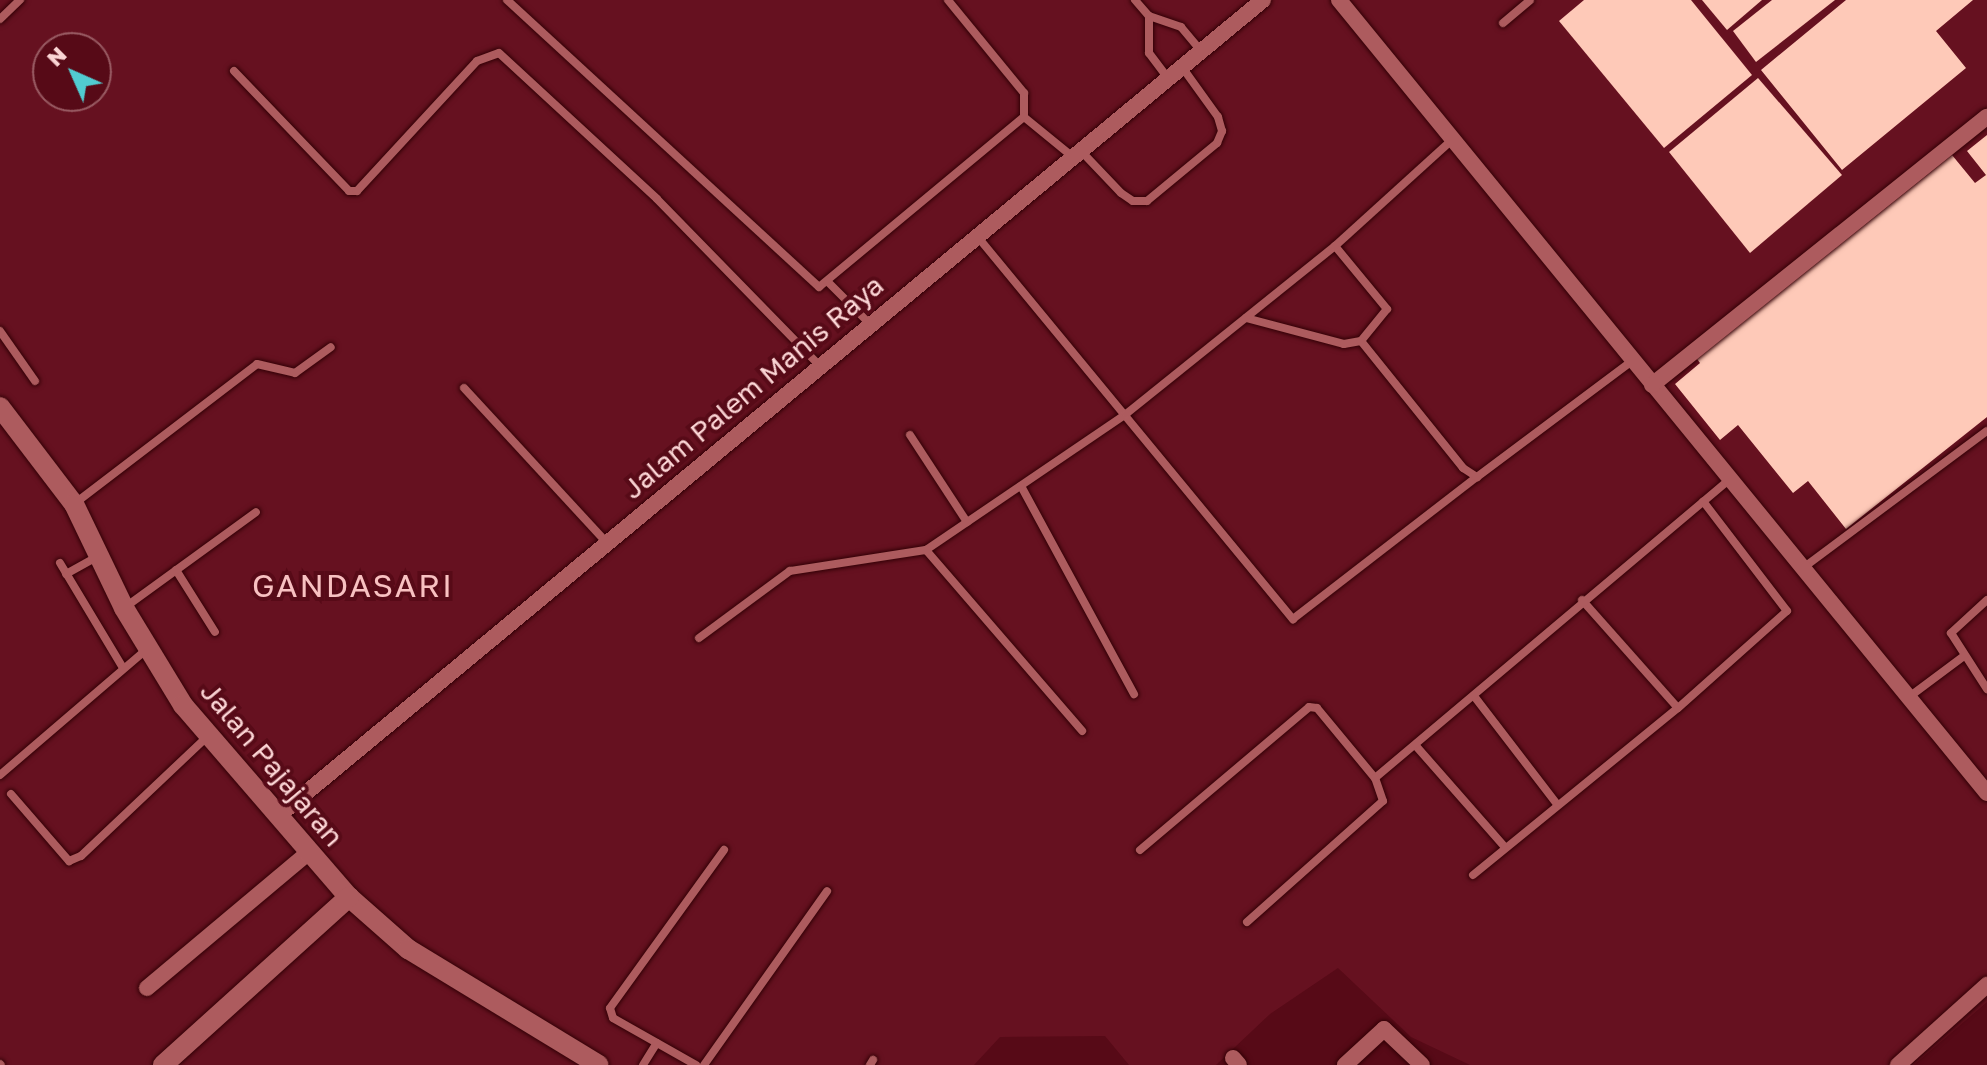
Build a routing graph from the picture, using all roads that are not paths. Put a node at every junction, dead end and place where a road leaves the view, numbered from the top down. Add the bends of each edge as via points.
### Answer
1 (20, 0) edge
2 (507, 0) edge
3 (948, 0) edge
4 (1135, 0) edge
5 (1263, 0) edge
6 (1339, 0) edge
7 (1530, 0) edge
8 (1149, 16) junction
9 (0, 19) edge
10 (1503, 23) dead end
11 (1201, 51) junction
12 (1182, 66) junction
13 (234, 71) dead end
14 (1168, 78) junction
15 (1024, 117) junction
16 (1987, 117) edge
17 (1451, 141) junction
18 (1077, 154) junction
19 (976, 235) junction
20 (1335, 246) junction
21 (828, 282) junction
22 (1246, 318) junction
23 (870, 324) junction
24 (0, 331) edge
25 (1361, 341) junction
26 (331, 347) dead end
27 (1632, 361) junction
28 (820, 366) junction
29 (35, 381) dead end
30 (1652, 385) junction
31 (464, 388) dead end
32 (0, 407) edge
33 (1126, 414) junction
34 (1987, 431) edge
35 (910, 435) dead end
36 (1477, 477) junction
37 (1729, 480) junction
38 (1021, 486) junction
39 (1703, 501) junction
40 (74, 504) junction
41 (256, 512) dead end
42 (967, 522) junction
43 (607, 543) junction
44 (926, 550) junction
45 (102, 555) junction
46 (60, 563) dead end
47 (1803, 569) junction
48 (176, 570) junction
49 (66, 574) junction
50 (1582, 600) junction
51 (1987, 600) edge
52 (124, 608) junction
53 (215, 632) dead end
54 (699, 638) dead end
55 (147, 649) junction
56 (1964, 656) junction
57 (123, 668) junction
58 (1987, 689) edge
59 (1134, 694) dead end
60 (1474, 696) junction
61 (1909, 697) junction
62 (1678, 708) junction
63 (1082, 731) dead end
64 (208, 737) junction
65 (1416, 746) junction
66 (0, 775) edge
67 (1375, 778) junction
68 (1987, 793) edge
69 (11, 794) dead end
70 (1557, 804) junction
71 (278, 816) junction
72 (1504, 846) junction
73 (724, 850) dead end
74 (1140, 850) dead end
75 (309, 852) junction
76 (1473, 875) dead end
77 (827, 891) dead end
78 (349, 897) junction
79 (1247, 922) dead end
80 (1987, 985) edge
81 (147, 988) dead end
82 (657, 1043) junction
83 (163, 1065) edge
84 (599, 1065) edge
85 (643, 1065) edge
86 (696, 1065) edge
87 (704, 1065) edge
88 (1345, 1065) edge
89 (1422, 1065) edge
90 (1898, 1065) edge

1 - 9 lane
2 - 21 lane via 812,282 819,287
3 - 15 lane via 1024,93
4 - 8 lane
5 - 11 street, Jalam Palem Manis Raya
6 - 17 street
7 - 10 lane
8 - 11 lane via 1181,27
8 - 14 lane via 1149,53
11 - 12 street, Jalam Palem Manis Raya
12 - 14 street, Jalam Palem Manis Raya
12 - 18 lane via 1222,124 1217,143 1206,153 1141,203 1121,193
13 - 28 lane via 349,191 357,191 477,61 499,53 657,199
14 - 18 street, Jalam Palem Manis Raya
15 - 18 lane
15 - 21 lane
16 - 30 street
17 - 20 lane
17 - 27 street
18 - 19 street, Jalam Palem Manis Raya
19 - 23 street, Jalam Palem Manis Raya
19 - 33 lane
20 - 22 lane
20 - 25 lane via 1387,309
21 - 23 lane
22 - 25 lane via 1344,344
22 - 33 lane
23 - 28 street, Jalam Palem Manis Raya
24 - 29 lane
25 - 36 lane via 1463,468
26 - 40 lane via 295,373 257,364
27 - 30 street
27 - 36 lane
28 - 43 street, Jalam Palem Manis Raya
30 - 37 street
31 - 43 lane
32 - 40 main road, Jalan Pajajaran
33 - 36 lane via 1293,619
33 - 38 lane
34 - 47 lane
35 - 42 lane
37 - 39 lane
37 - 47 street
38 - 42 lane
38 - 59 lane
39 - 50 lane
39 - 62 lane via 1787,611
40 - 45 main road, Jalan Pajajaran
41 - 48 lane
42 - 44 lane
43 - 71 street, Jalam Palem Manis Raya
44 - 54 lane via 790,571
44 - 63 lane
45 - 49 lane
45 - 52 main road, Jalan Pajajaran
46 - 49 lane
47 - 61 street
48 - 52 lane
48 - 53 lane
49 - 57 lane
50 - 60 lane
50 - 62 lane
51 - 56 lane via 1952,629
52 - 55 main road, Jalan Pajajaran
55 - 57 lane
55 - 64 main road, Jalan Pajajaran
56 - 58 lane
56 - 61 lane
57 - 66 lane
60 - 65 lane
60 - 70 lane
61 - 68 street
62 - 70 lane
64 - 69 lane via 81,856 69,861
64 - 71 main road, Jalan Pajajaran
65 - 67 lane
65 - 72 lane
67 - 74 lane via 1317,708 1309,707
67 - 79 lane via 1383,801
70 - 72 lane
71 - 75 main road, Jalan Pajajaran
72 - 76 lane
73 - 82 lane via 610,1008 613,1018
75 - 78 main road, Jalan Pajajaran
75 - 81 street
77 - 87 lane
78 - 83 main road
78 - 84 main road, Jalan Pajajaran via 408,949
80 - 90 street
82 - 85 lane
82 - 86 lane
88 - 89 street via 1383,1029

